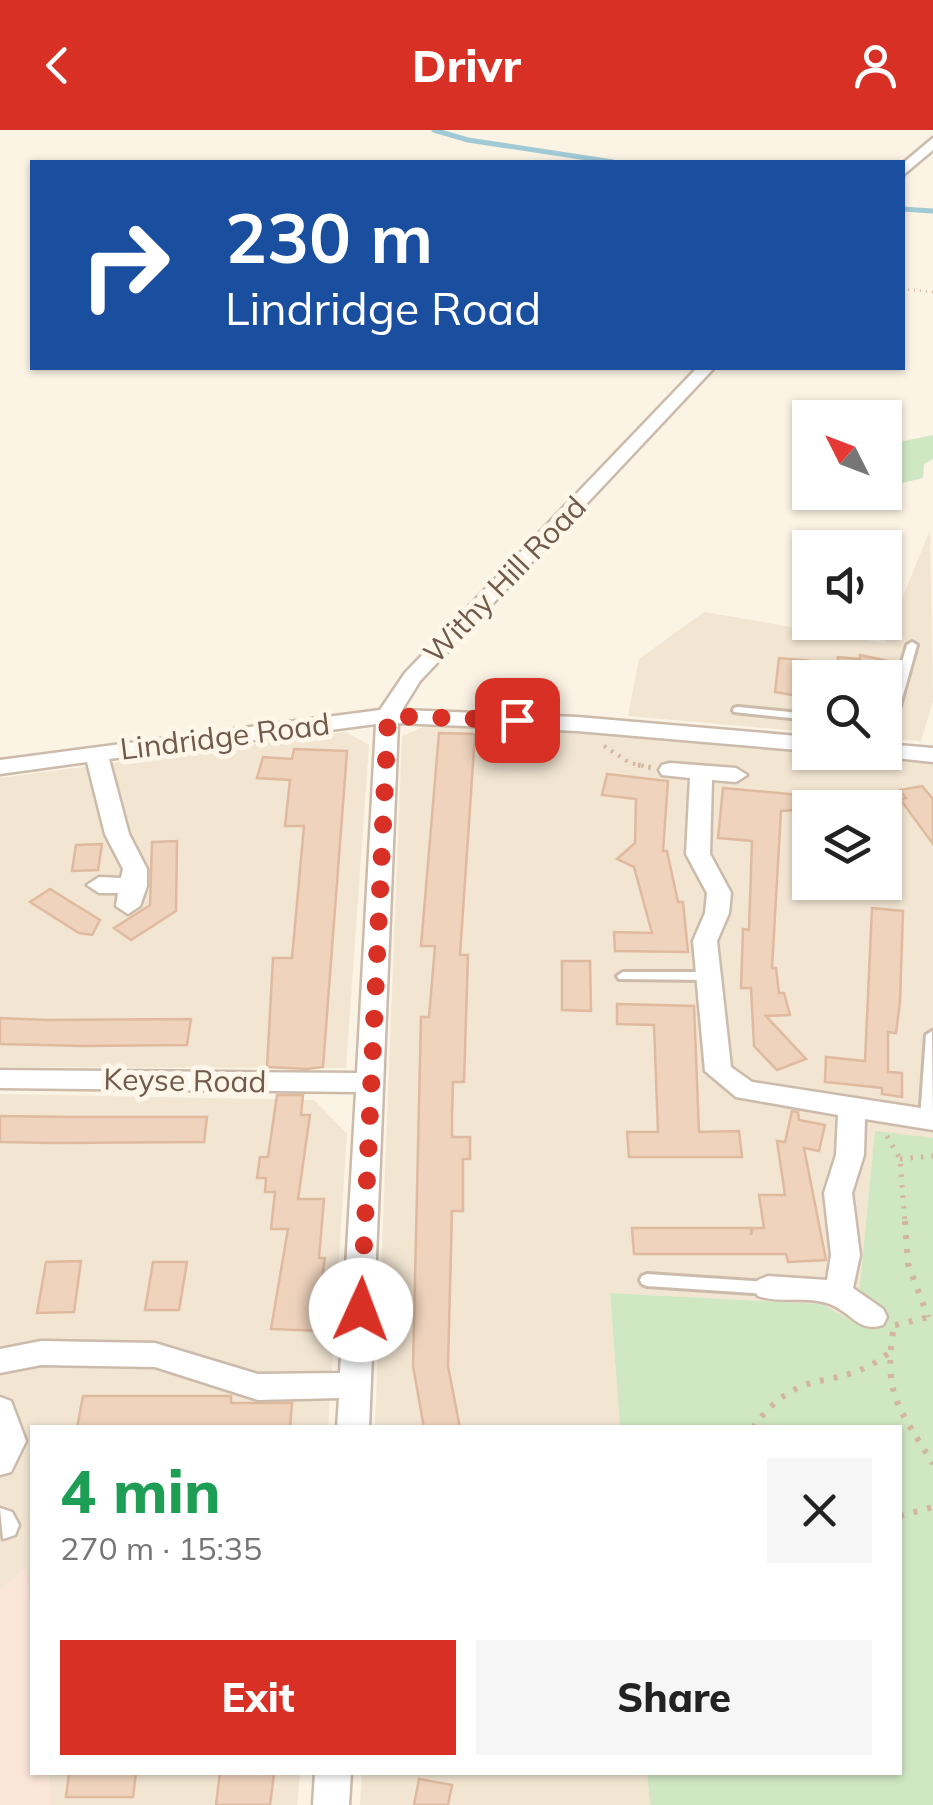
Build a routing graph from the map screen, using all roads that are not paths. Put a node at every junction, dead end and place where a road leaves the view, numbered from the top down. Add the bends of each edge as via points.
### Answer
1 (933, 142) edge
2 (905, 169) edge
3 (704, 370) edge
4 (912, 644) dead end
5 (902, 680) edge
6 (738, 710) dead end
7 (792, 715) edge
8 (388, 716) junction
9 (792, 742) edge
10 (902, 752) edge
11 (96, 753) junction
12 (933, 755) edge
13 (0, 766) edge
14 (670, 770) road end
15 (701, 773) junction
16 (736, 775) dead end
17 (99, 885) dead end
18 (623, 976) dead end
19 (707, 976) junction
20 (932, 1036) edge
21 (0, 1078) edge
22 (370, 1083) junction
23 (854, 1108) junction
24 (930, 1120) edge
25 (647, 1280) dead end
26 (768, 1288) joint
27 (836, 1292) junction
28 (882, 1321) road end
29 (0, 1362) edge
30 (358, 1385) junction
31 (0, 1410) edge
32 (354, 1425) edge
33 (0, 1462) edge
34 (333, 1775) edge
35 (331, 1805) edge

1 - 2 street
3 - 8 street, Withy Hill Road via 412,677
4 - 5 lane
6 - 7 lane
8 - 9 street, Lindridge Road
8 - 11 street, Lindridge Road
8 - 22 street, Withy Hill Road
10 - 12 street
11 - 13 street, Lindridge Road
11 - 17 street via 117,834 135,869 131,896
14 - 15 street
15 - 16 street
15 - 19 street via 698,854 719,892 706,941
18 - 19 lane
19 - 23 street via 718,1071 745,1090
20 - 24 lane
21 - 22 street, Keyse Road
22 - 30 street, Withy Hill Road
23 - 24 street
23 - 27 street via 850,1156 838,1188 847,1273
25 - 26 lane
26 - 27 street
27 - 28 street
29 - 30 street via 40,1353 114,1352 156,1355 258,1387
30 - 32 street, Withy Hill Road
31 - 33 street via 10,1441
34 - 35 street

